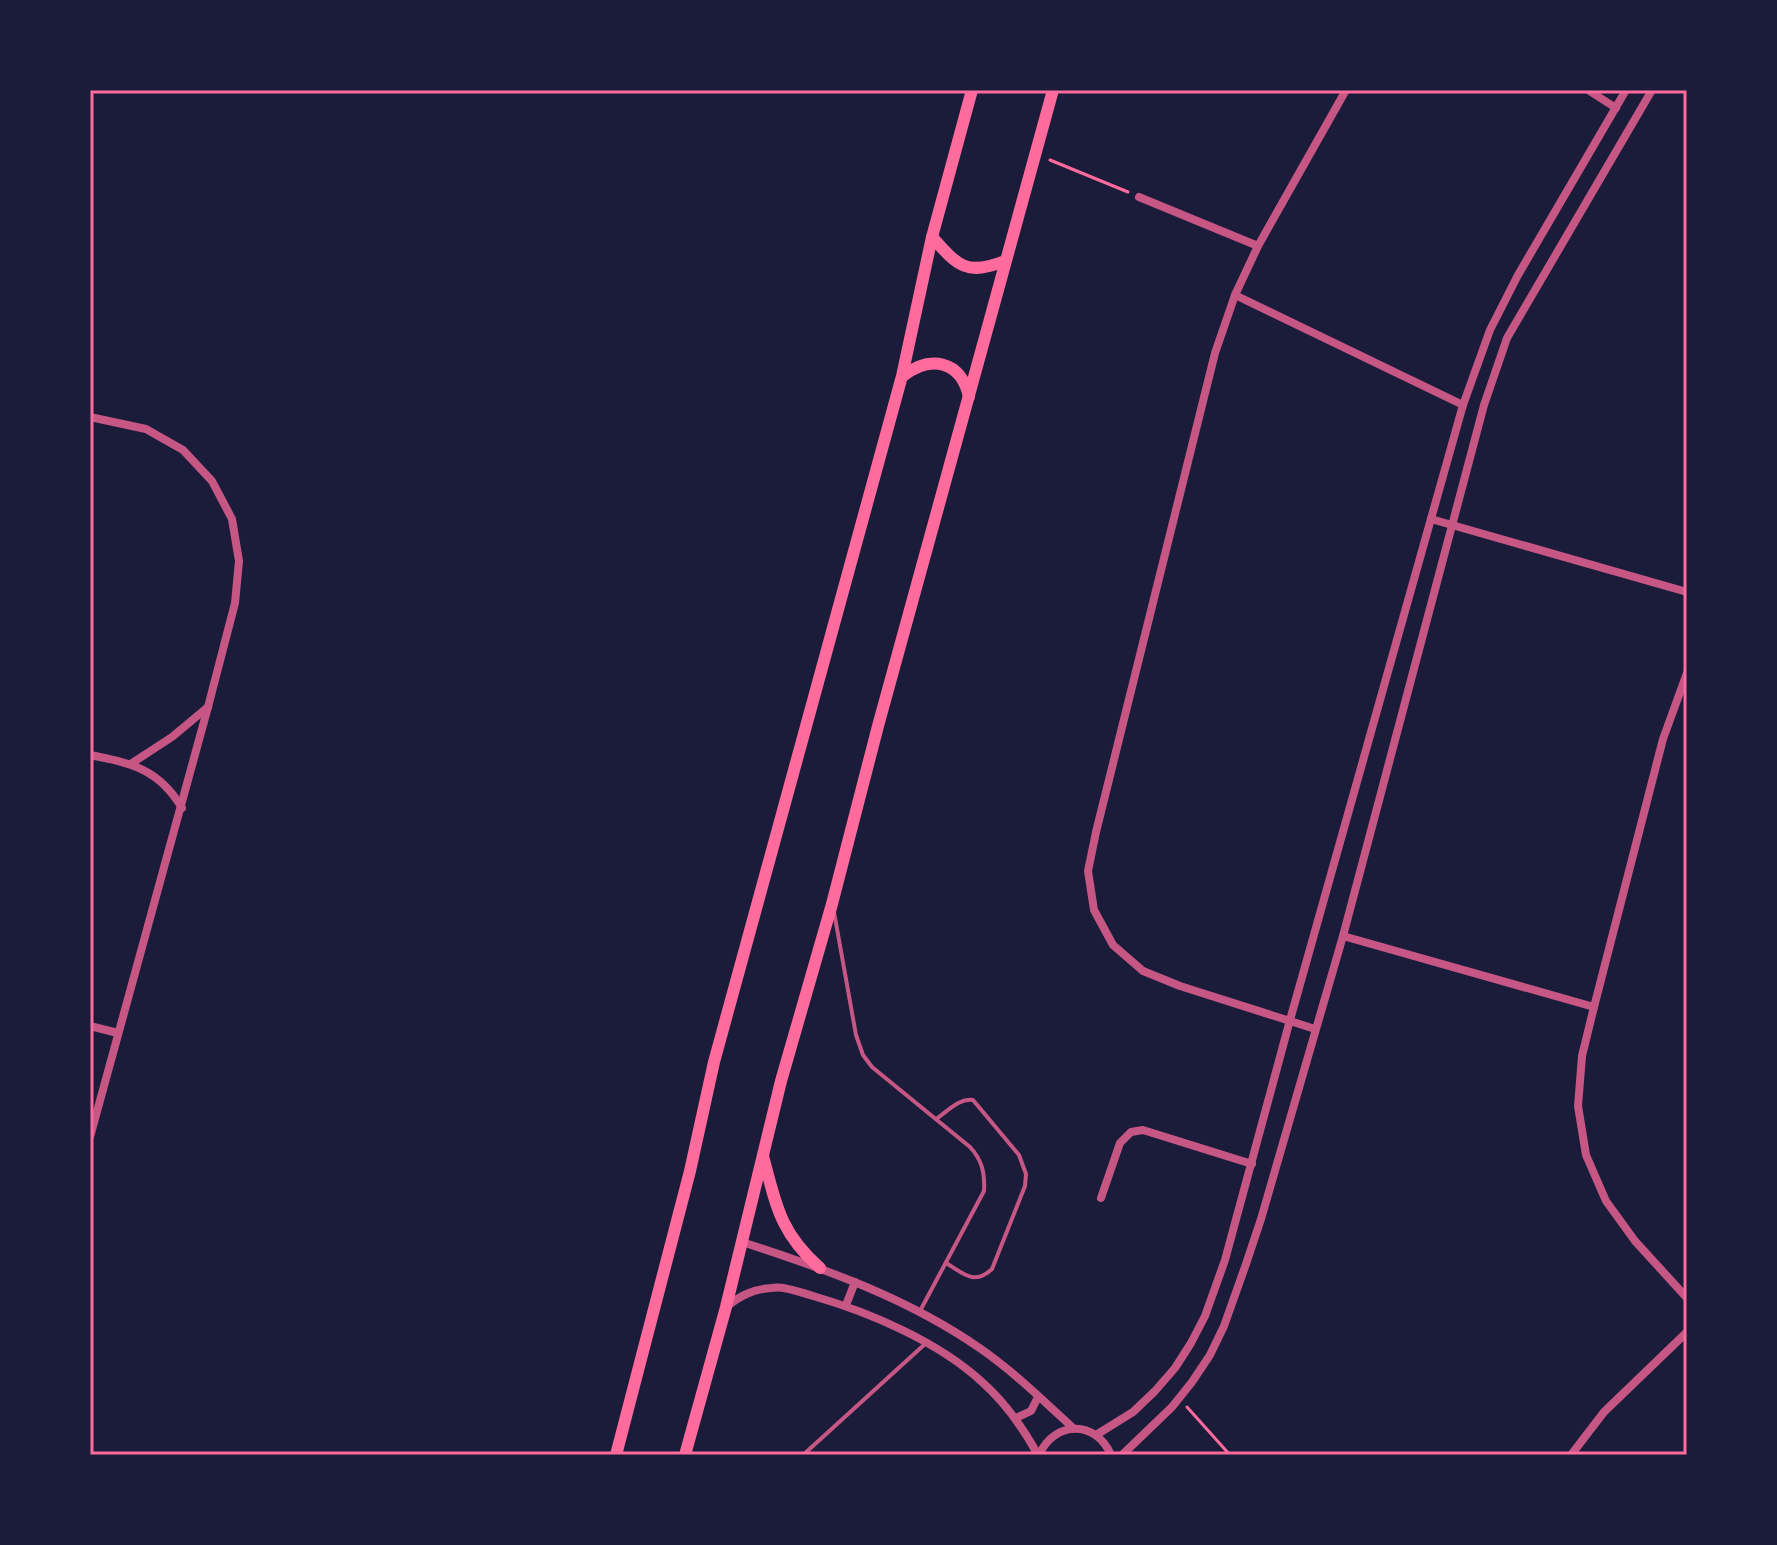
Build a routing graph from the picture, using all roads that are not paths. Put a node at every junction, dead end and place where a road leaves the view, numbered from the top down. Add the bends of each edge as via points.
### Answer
1 (972, 90) edge
2 (1053, 90) edge
3 (1346, 90) edge
4 (1588, 90) edge
5 (1626, 90) edge
6 (1652, 90) edge
7 (1616, 108) junction
8 (1139, 197) road end
9 (932, 237) junction
10 (1258, 246) junction
11 (1005, 261) junction
12 (1235, 295) junction
13 (1490, 330) junction
14 (1507, 338) junction
15 (902, 376) junction
16 (969, 397) junction
17 (1463, 405) junction
18 (90, 417) edge
19 (1431, 519) junction
20 (1452, 525) junction
21 (1687, 592) edge
22 (1687, 673) edge
23 (208, 707) junction
24 (90, 755) edge
25 (132, 763) junction
26 (182, 808) junction
27 (832, 904) junction
28 (1343, 936) junction
29 (1594, 1007) junction
30 (1290, 1020) junction
31 (90, 1026) edge
32 (1315, 1029) junction
33 (118, 1033) junction
34 (936, 1119) junction
35 (90, 1137) edge
36 (762, 1153) junction
37 (1252, 1164) junction
38 (1101, 1198) dead end
39 (742, 1242) junction
40 (946, 1263) junction
41 (820, 1268) junction
42 (855, 1282) junction
43 (1687, 1298) edge
44 (846, 1305) junction
45 (726, 1307) junction
46 (919, 1313) junction
47 (1687, 1332) edge
48 (925, 1344) junction
49 (1038, 1397) junction
50 (1016, 1418) junction
51 (1073, 1428) junction
52 (1096, 1435) junction
53 (616, 1455) edge
54 (685, 1455) edge
55 (803, 1455) edge
56 (1038, 1455) edge
57 (1111, 1455) edge
58 (1122, 1455) edge
59 (1571, 1455) edge

1 - 9 main road
2 - 11 main road
3 - 10 street
4 - 7 street
5 - 7 street
6 - 14 street
7 - 13 street
8 - 10 street
9 - 11 main road via 965,267 982,269
9 - 15 main road
10 - 12 street
11 - 16 main road
12 - 17 street
12 - 30 street via 1215,353 1088,871 1094,910 1113,945 1143,971
13 - 14 street
13 - 17 street
14 - 20 street
15 - 16 main road via 934,362 953,369
15 - 53 main road via 714,1062
16 - 27 main road
17 - 19 street
18 - 23 street via 146,429 183,450 212,481 232,519 239,561 235,603
19 - 20 street
19 - 30 street
20 - 21 street
20 - 28 street
22 - 29 street via 1663,739
23 - 25 street
23 - 26 street
24 - 25 street
25 - 26 street via 162,782
26 - 33 street
27 - 34 lane via 863,1055
27 - 36 main road
28 - 29 street
28 - 32 street
29 - 43 street via 1582,1056 1578,1106 1586,1155 1606,1201
30 - 32 street
30 - 37 street
31 - 33 street
32 - 58 street via 1261,1219 1224,1326 1192,1382
33 - 35 street
34 - 40 lane via 976,1154 985,1181
34 - 40 lane via 961,1101 973,1100 1019,1155 1026,1174 992,1269 971,1278
36 - 39 main road
36 - 41 main road via 784,1225
37 - 38 street via 1143,1130 1131,1132 1120,1143
37 - 52 street via 1225,1260 1191,1343 1155,1391
39 - 41 street
39 - 45 main road
40 - 46 lane
41 - 42 street
42 - 44 street
42 - 46 street
44 - 45 street via 773,1287
44 - 48 street
45 - 54 main road
46 - 49 street via 983,1351
47 - 59 street via 1604,1412
48 - 50 street via 981,1381
48 - 55 lane
49 - 50 street via 1031,1411
49 - 51 street
50 - 56 street
51 - 52 street
51 - 56 street via 1052,1436
52 - 57 street

